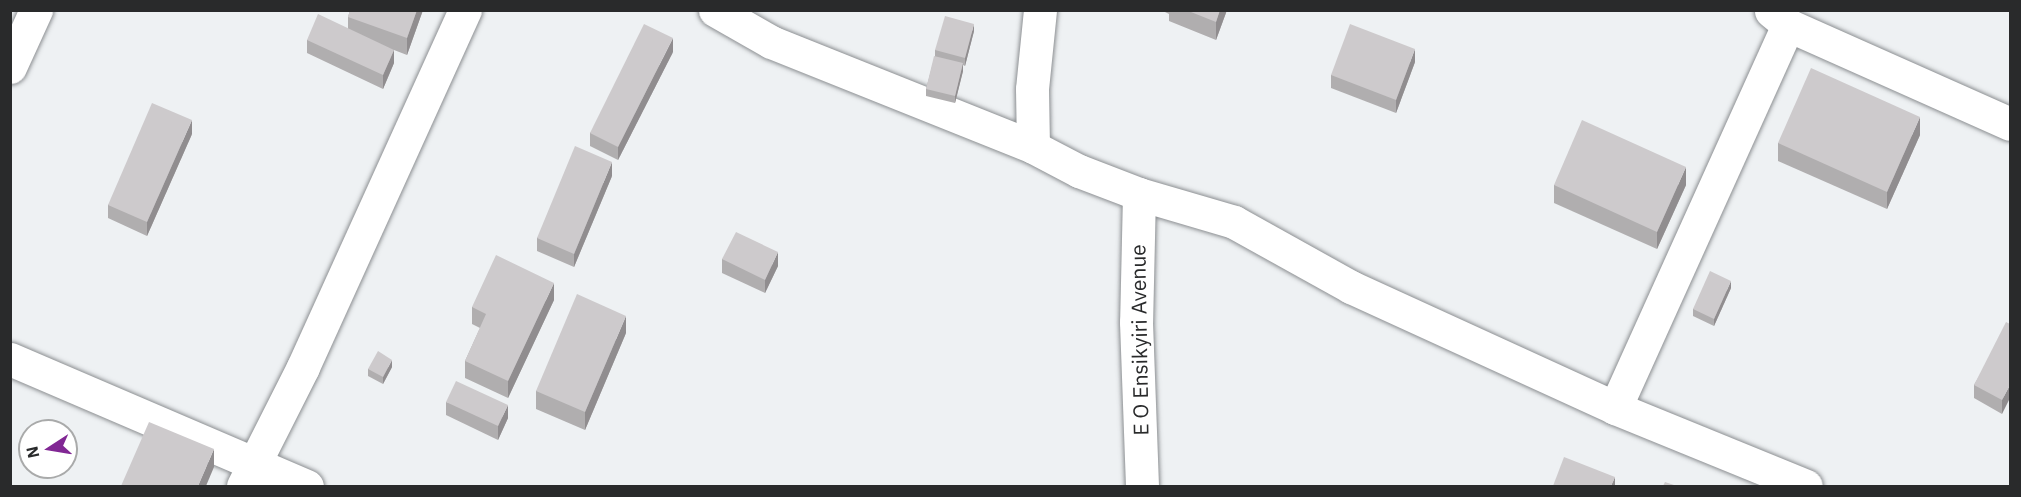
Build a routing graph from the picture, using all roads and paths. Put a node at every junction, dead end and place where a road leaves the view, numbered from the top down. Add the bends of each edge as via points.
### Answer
1 (36, 10) edge
2 (465, 10) edge
3 (715, 10) edge
4 (1040, 10) edge
5 (1779, 18) edge
6 (10, 67) edge
7 (2010, 124) edge
8 (1033, 147) junction
9 (1138, 194) junction
10 (10, 359) edge
11 (1615, 408) junction
12 (250, 474) edge
13 (308, 486) edge
14 (1142, 486) edge
15 (1806, 486) edge

1 - 6 street
2 - 12 street
3 - 8 street via 771,42
4 - 8 street via 1032,89
5 - 7 street
5 - 11 street
8 - 9 street via 1079,171
9 - 11 street via 1234,222 1351,287
9 - 14 street, E O Ensikyiri Avenue via 1136,322
10 - 12 street
11 - 15 street
12 - 13 street

